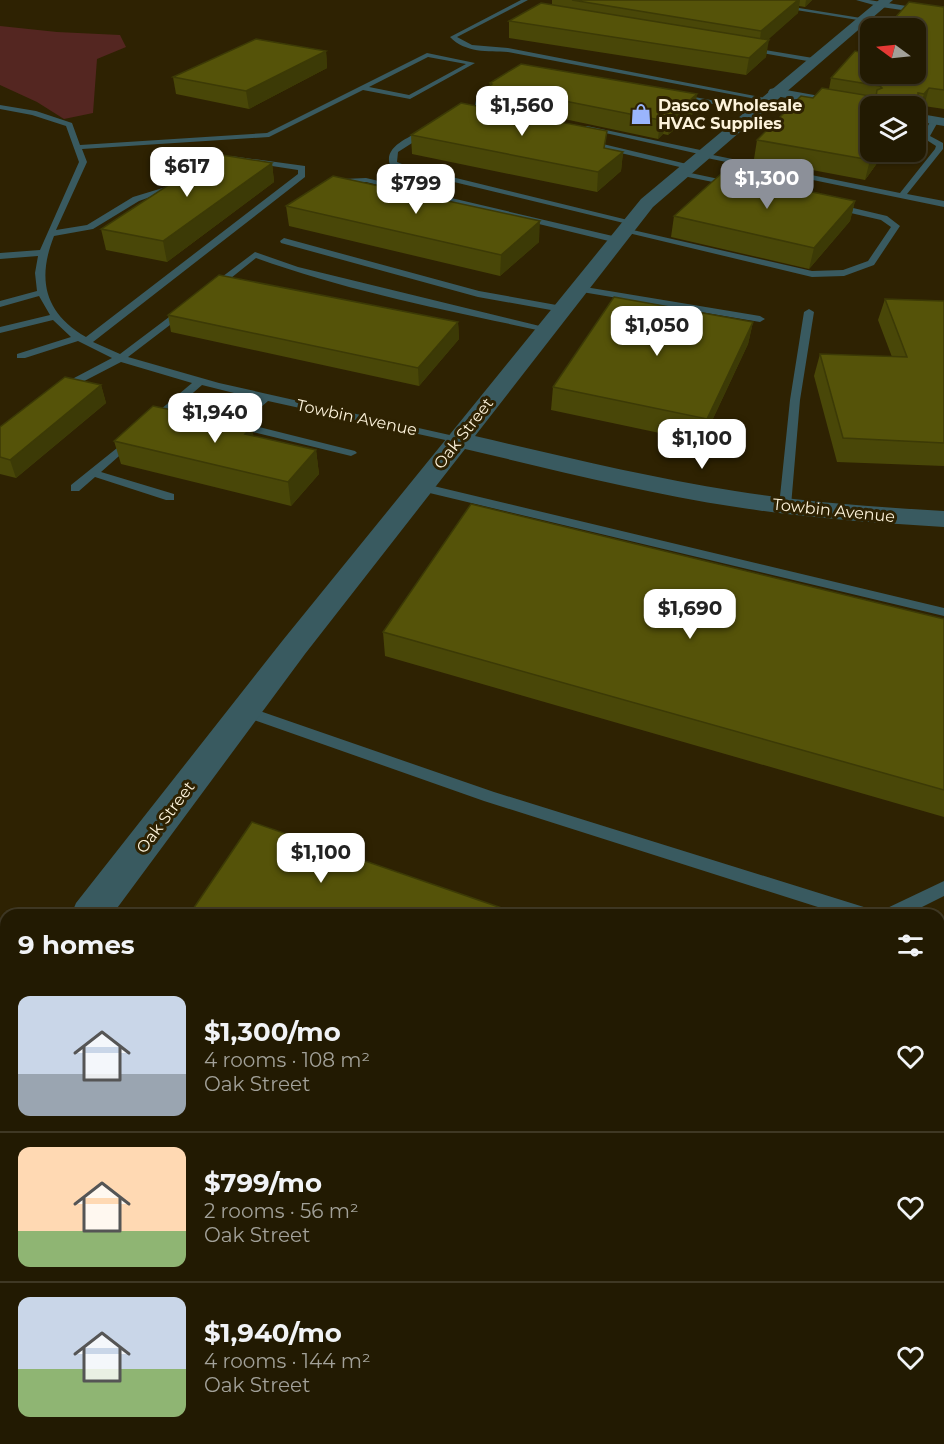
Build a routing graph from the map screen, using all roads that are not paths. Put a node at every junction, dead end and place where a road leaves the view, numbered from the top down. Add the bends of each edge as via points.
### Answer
1 (525, 0) edge
2 (737, 0) edge
3 (875, 5) edge
4 (507, 9) junction
5 (519, 11) dead end
6 (944, 14) edge
7 (743, 48) edge
8 (813, 60) junction
9 (511, 80) edge
10 (362, 88) junction
11 (668, 94) edge
12 (765, 101) junction
13 (2, 107) edge
14 (860, 108) edge
15 (940, 121) edge
16 (439, 124) edge
17 (569, 125) edge
18 (581, 127) edge
19 (577, 140) edge
20 (77, 147) junction
21 (225, 158) edge
22 (694, 162) junction
23 (186, 180) edge
24 (742, 186) edge
25 (326, 195) edge
26 (902, 195) junction
27 (821, 204) edge
28 (944, 204) edge
29 (624, 231) junction
30 (51, 234) junction
31 (284, 242) dead end
32 (42, 253) junction
33 (0, 256) edge
34 (579, 289) junction
35 (44, 292) junction
36 (207, 292) edge
37 (0, 304) edge
38 (188, 306) edge
39 (562, 309) junction
40 (809, 312) dead end
41 (56, 316) junction
42 (0, 317) edge
43 (760, 320) dead end
44 (4, 329) edge
45 (547, 329) junction
46 (82, 340) junction
47 (21, 356) dead end
48 (122, 357) junction
49 (200, 381) junction
50 (51, 395) edge
51 (266, 397) junction
52 (169, 408) junction
53 (236, 424) junction
54 (459, 440) junction
55 (351, 453) dead end
56 (93, 473) junction
57 (421, 487) junction
58 (75, 488) dead end
59 (170, 497) dead end
60 (785, 506) junction
61 (944, 519) edge
62 (944, 612) edge
63 (245, 711) junction
64 (944, 888) edge
65 (95, 909) edge
66 (848, 909) edge
67 (901, 909) edge

1 - 4 lane
2 - 3 lane
3 - 6 lane
3 - 8 street, Oak Street
4 - 5 lane
4 - 12 lane via 453,37 465,45
7 - 8 lane
8 - 12 street, Oak Street
9 - 17 lane via 477,104
10 - 10 lane via 427,55 472,63 410,97
10 - 20 lane via 269,135
11 - 12 lane
12 - 14 street
12 - 22 street, Oak Street
13 - 20 lane, Towbin Avenue via 69,125
15 - 26 lane via 926,137 939,149
16 - 29 lane via 394,152 393,163
18 - 22 lane
19 - 22 lane via 657,161
20 - 30 lane, Towbin Avenue via 83,162
21 - 46 lane via 291,165 302,168 302,176
22 - 24 lane
22 - 26 lane
22 - 29 street, Oak Street via 647,203
23 - 30 lane via 136,200 90,227
25 - 29 lane via 346,181 366,180
26 - 28 lane
27 - 29 lane via 884,218 896,226 872,263 830,275 800,273
29 - 34 street, Oak Street
30 - 32 lane, Towbin Avenue
31 - 39 lane via 478,294
32 - 33 lane
32 - 35 lane, Towbin Avenue via 39,270
34 - 39 street, Oak Street
34 - 43 lane
35 - 37 lane
35 - 41 lane, Towbin Avenue
36 - 45 lane via 255,255 448,308
38 - 48 lane
39 - 45 street, Oak Street
40 - 60 lane via 795,400
41 - 44 lane
41 - 46 lane, Towbin Avenue
42 - 44 lane
45 - 54 street, Oak Street
46 - 47 lane
46 - 48 lane, Towbin Avenue
48 - 49 lane, Towbin Avenue
48 - 50 lane
49 - 51 lane, Towbin Avenue
49 - 52 lane
51 - 53 lane
51 - 54 lane, Towbin Avenue
52 - 53 lane
52 - 56 lane
53 - 55 lane
54 - 57 street, Oak Street
54 - 60 street, Towbin Avenue via 646,482
56 - 58 lane
56 - 59 lane
57 - 62 lane
57 - 63 street, Oak Street
60 - 61 street, Towbin Avenue
63 - 65 street, Oak Street
63 - 66 lane via 490,797
64 - 67 lane

